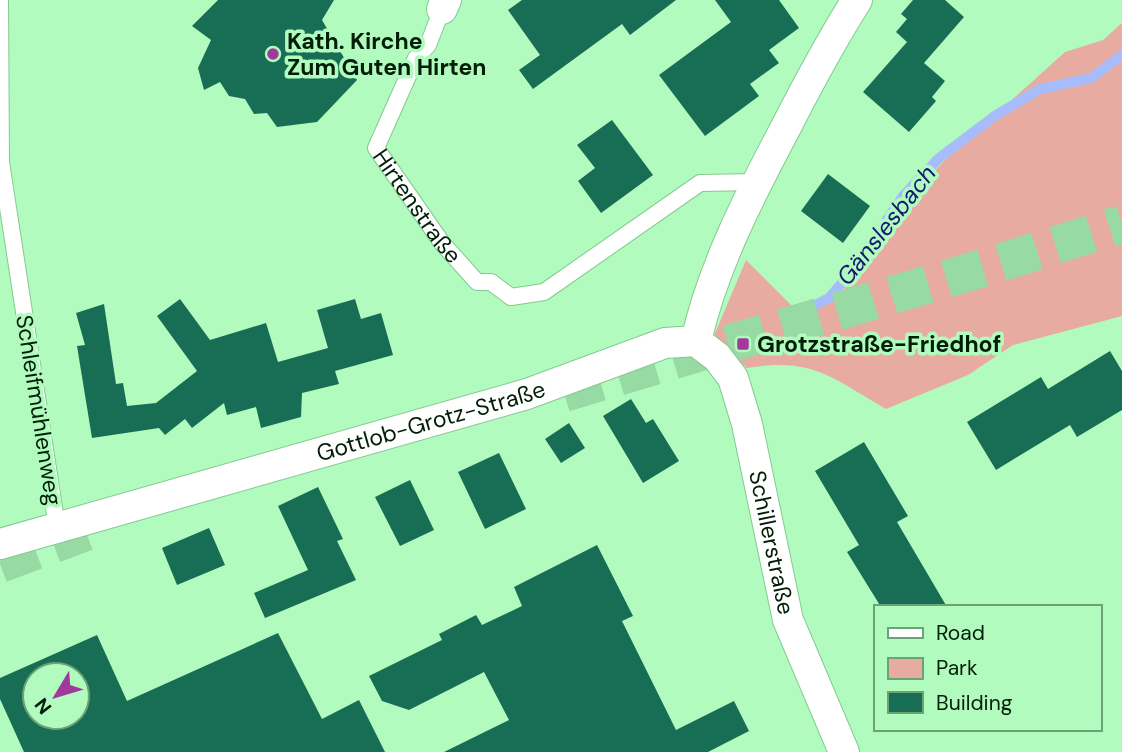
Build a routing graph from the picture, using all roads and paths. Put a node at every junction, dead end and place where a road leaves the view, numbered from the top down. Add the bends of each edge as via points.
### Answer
1 (0, 0) edge
2 (857, 0) edge
3 (444, 4) edge
4 (757, 182) junction
5 (696, 341) junction
6 (57, 527) junction
7 (0, 544) edge
8 (844, 752) edge

1 - 6 lane, Schleifmühlenweg via 1,162
2 - 4 street
3 - 4 lane, Hirtenstraße via 376,148 442,243 477,282 491,282 511,297 544,292 701,183
4 - 5 street via 710,291
5 - 6 street, Gottlob-Grotz-Straße via 665,344 527,394
5 - 8 street, Schillerstraße via 733,378 788,620
6 - 7 street, Gottlob-Grotz-Straße

